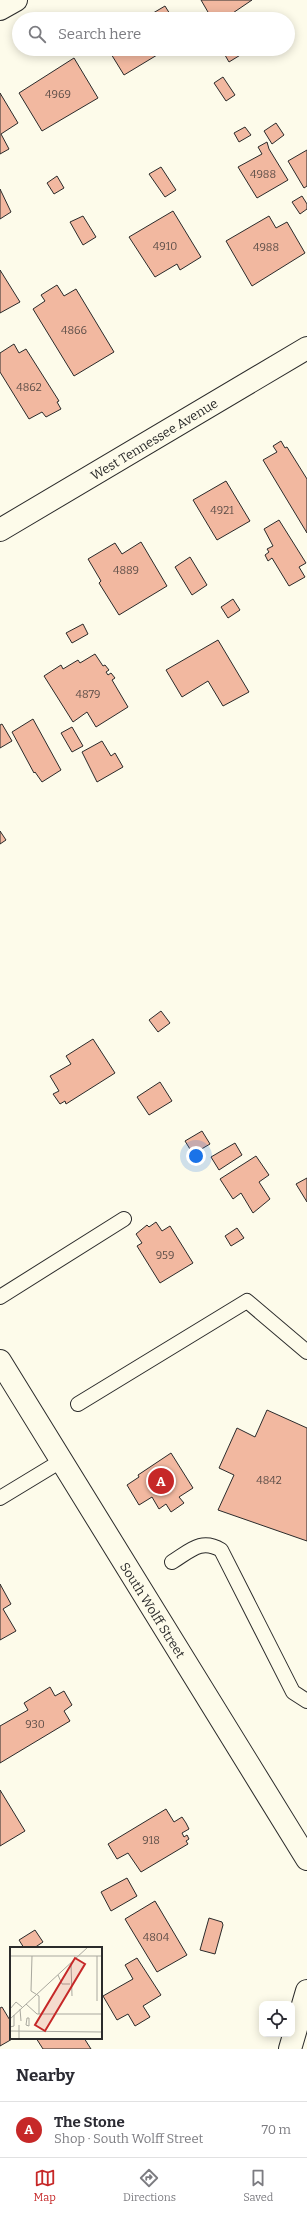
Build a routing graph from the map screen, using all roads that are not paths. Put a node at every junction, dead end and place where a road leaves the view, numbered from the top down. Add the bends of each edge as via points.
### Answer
1 (16, 0) edge
2 (0, 9) edge
3 (307, 348) edge
4 (0, 530) edge
5 (124, 1219) dead end
6 (0, 1297) edge
7 (307, 1352) edge
8 (0, 1361) edge
9 (78, 1404) dead end
10 (62, 1461) junction
11 (0, 1498) edge
12 (172, 1562) dead end
13 (307, 1701) edge
14 (307, 1859) edge
15 (307, 1991) edge
16 (290, 2049) edge

1 - 2 street
3 - 4 street, West Tennessee Avenue
5 - 6 lane
7 - 9 lane via 247,1301
8 - 10 street, South Wolff Street
10 - 11 lane
10 - 14 street, South Wolff Street
12 - 13 lane via 202,1544 212,1545 221,1550 293,1692
15 - 16 street

